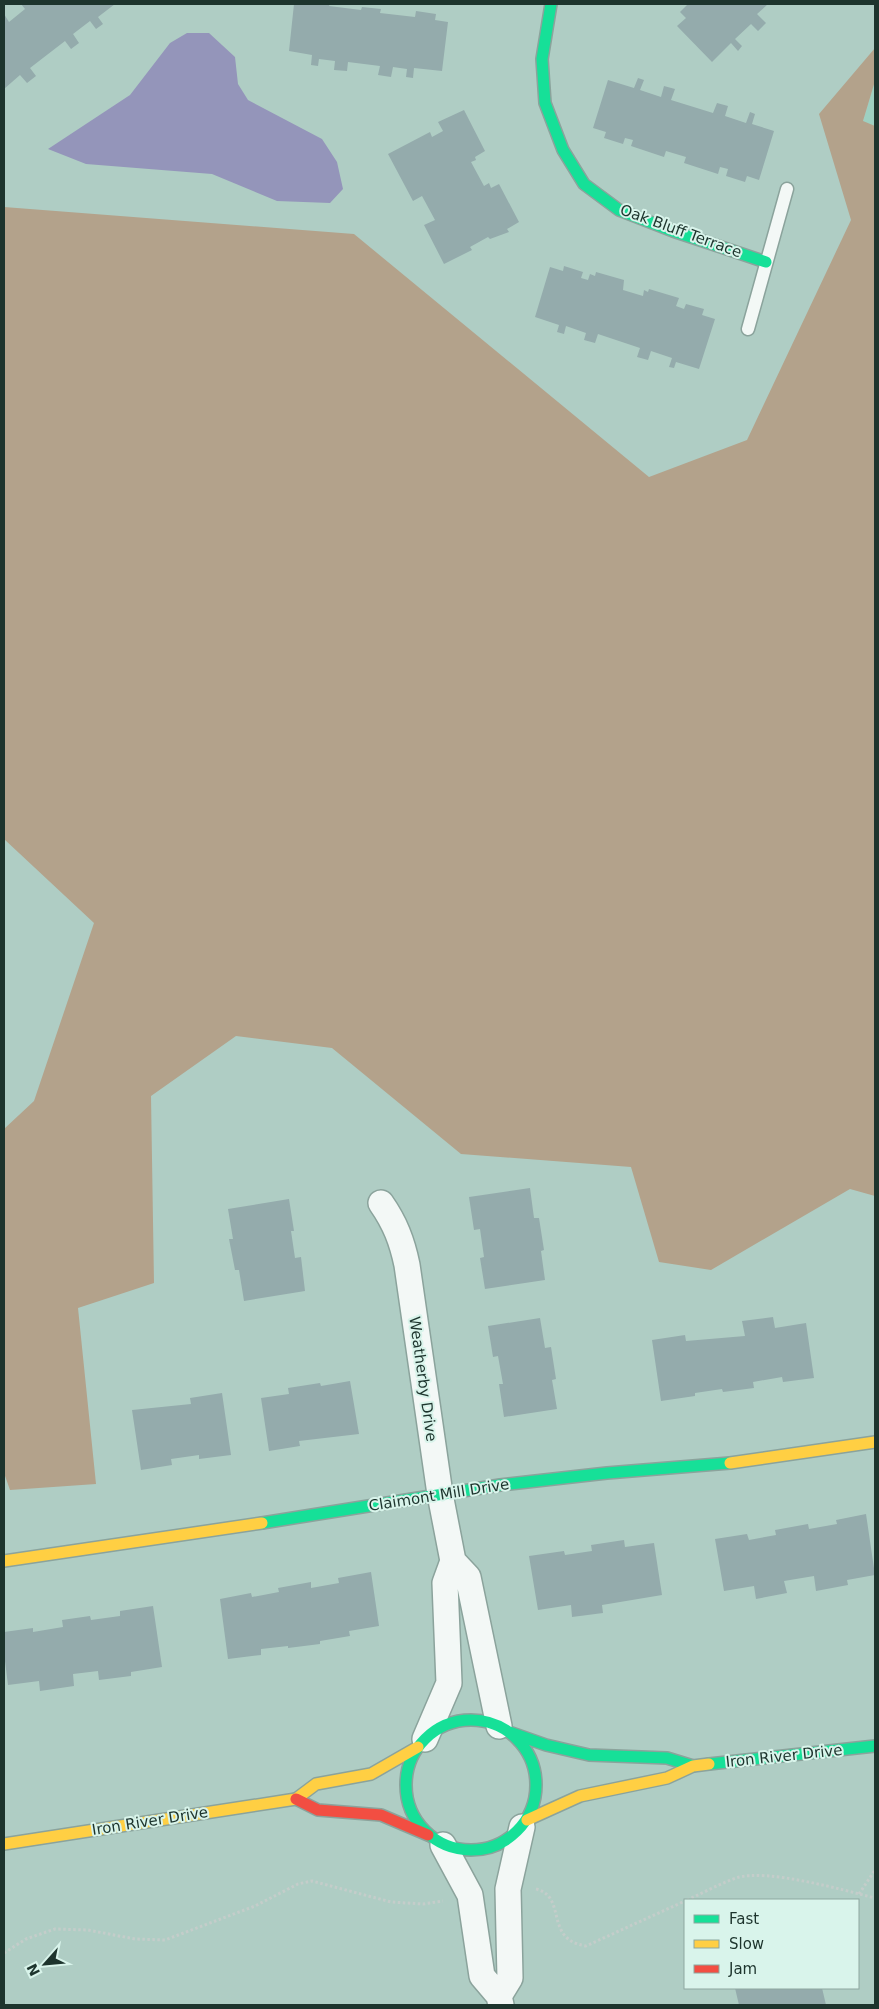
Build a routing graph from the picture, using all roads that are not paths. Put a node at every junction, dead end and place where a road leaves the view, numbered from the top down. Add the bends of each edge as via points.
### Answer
1 (551, 4) edge
2 (787, 189) dead end
3 (766, 262) junction
4 (748, 329) dead end
5 (381, 1203) dead end
6 (875, 1442) edge
7 (440, 1494) junction
8 (4, 1561) edge
9 (453, 1561) junction
10 (504, 1729) junction
11 (421, 1743) junction
12 (875, 1746) edge
13 (693, 1766) junction
14 (296, 1799) junction
15 (524, 1823) junction
16 (435, 1840) junction
17 (4, 1844) edge
18 (500, 2000) edge

1 - 3 street, Oak Bluff Terrace via 542,59 545,103 563,150 584,184 619,210
2 - 3 lane
3 - 4 lane
5 - 7 street, Weatherby Drive via 402,1240
6 - 7 street, Claimont Mill Drive via 726,1464 607,1473
7 - 8 street, Claimont Mill Drive
7 - 9 street, Weatherby Drive
9 - 10 street, Weatherby Drive via 468,1577
9 - 11 street, Weatherby Drive via 445,1583 449,1683
10 - 11 street via 484,1721 452,1722
10 - 13 street, Iron River Drive via 546,1745 588,1755 667,1758
10 - 15 street via 523,1745 532,1763 536,1782 535,1802
11 - 14 street, Iron River Drive via 371,1774 316,1784
11 - 16 street via 410,1761 406,1792 410,1808
12 - 13 street, Iron River Drive
13 - 15 street, Iron River Drive via 667,1778 580,1796
14 - 16 street via 318,1810 381,1815
14 - 17 street, Iron River Drive
15 - 16 street via 509,1839 485,1849 460,1850
15 - 18 street via 508,1889 510,1978
16 - 18 street via 470,1895 482,1976

